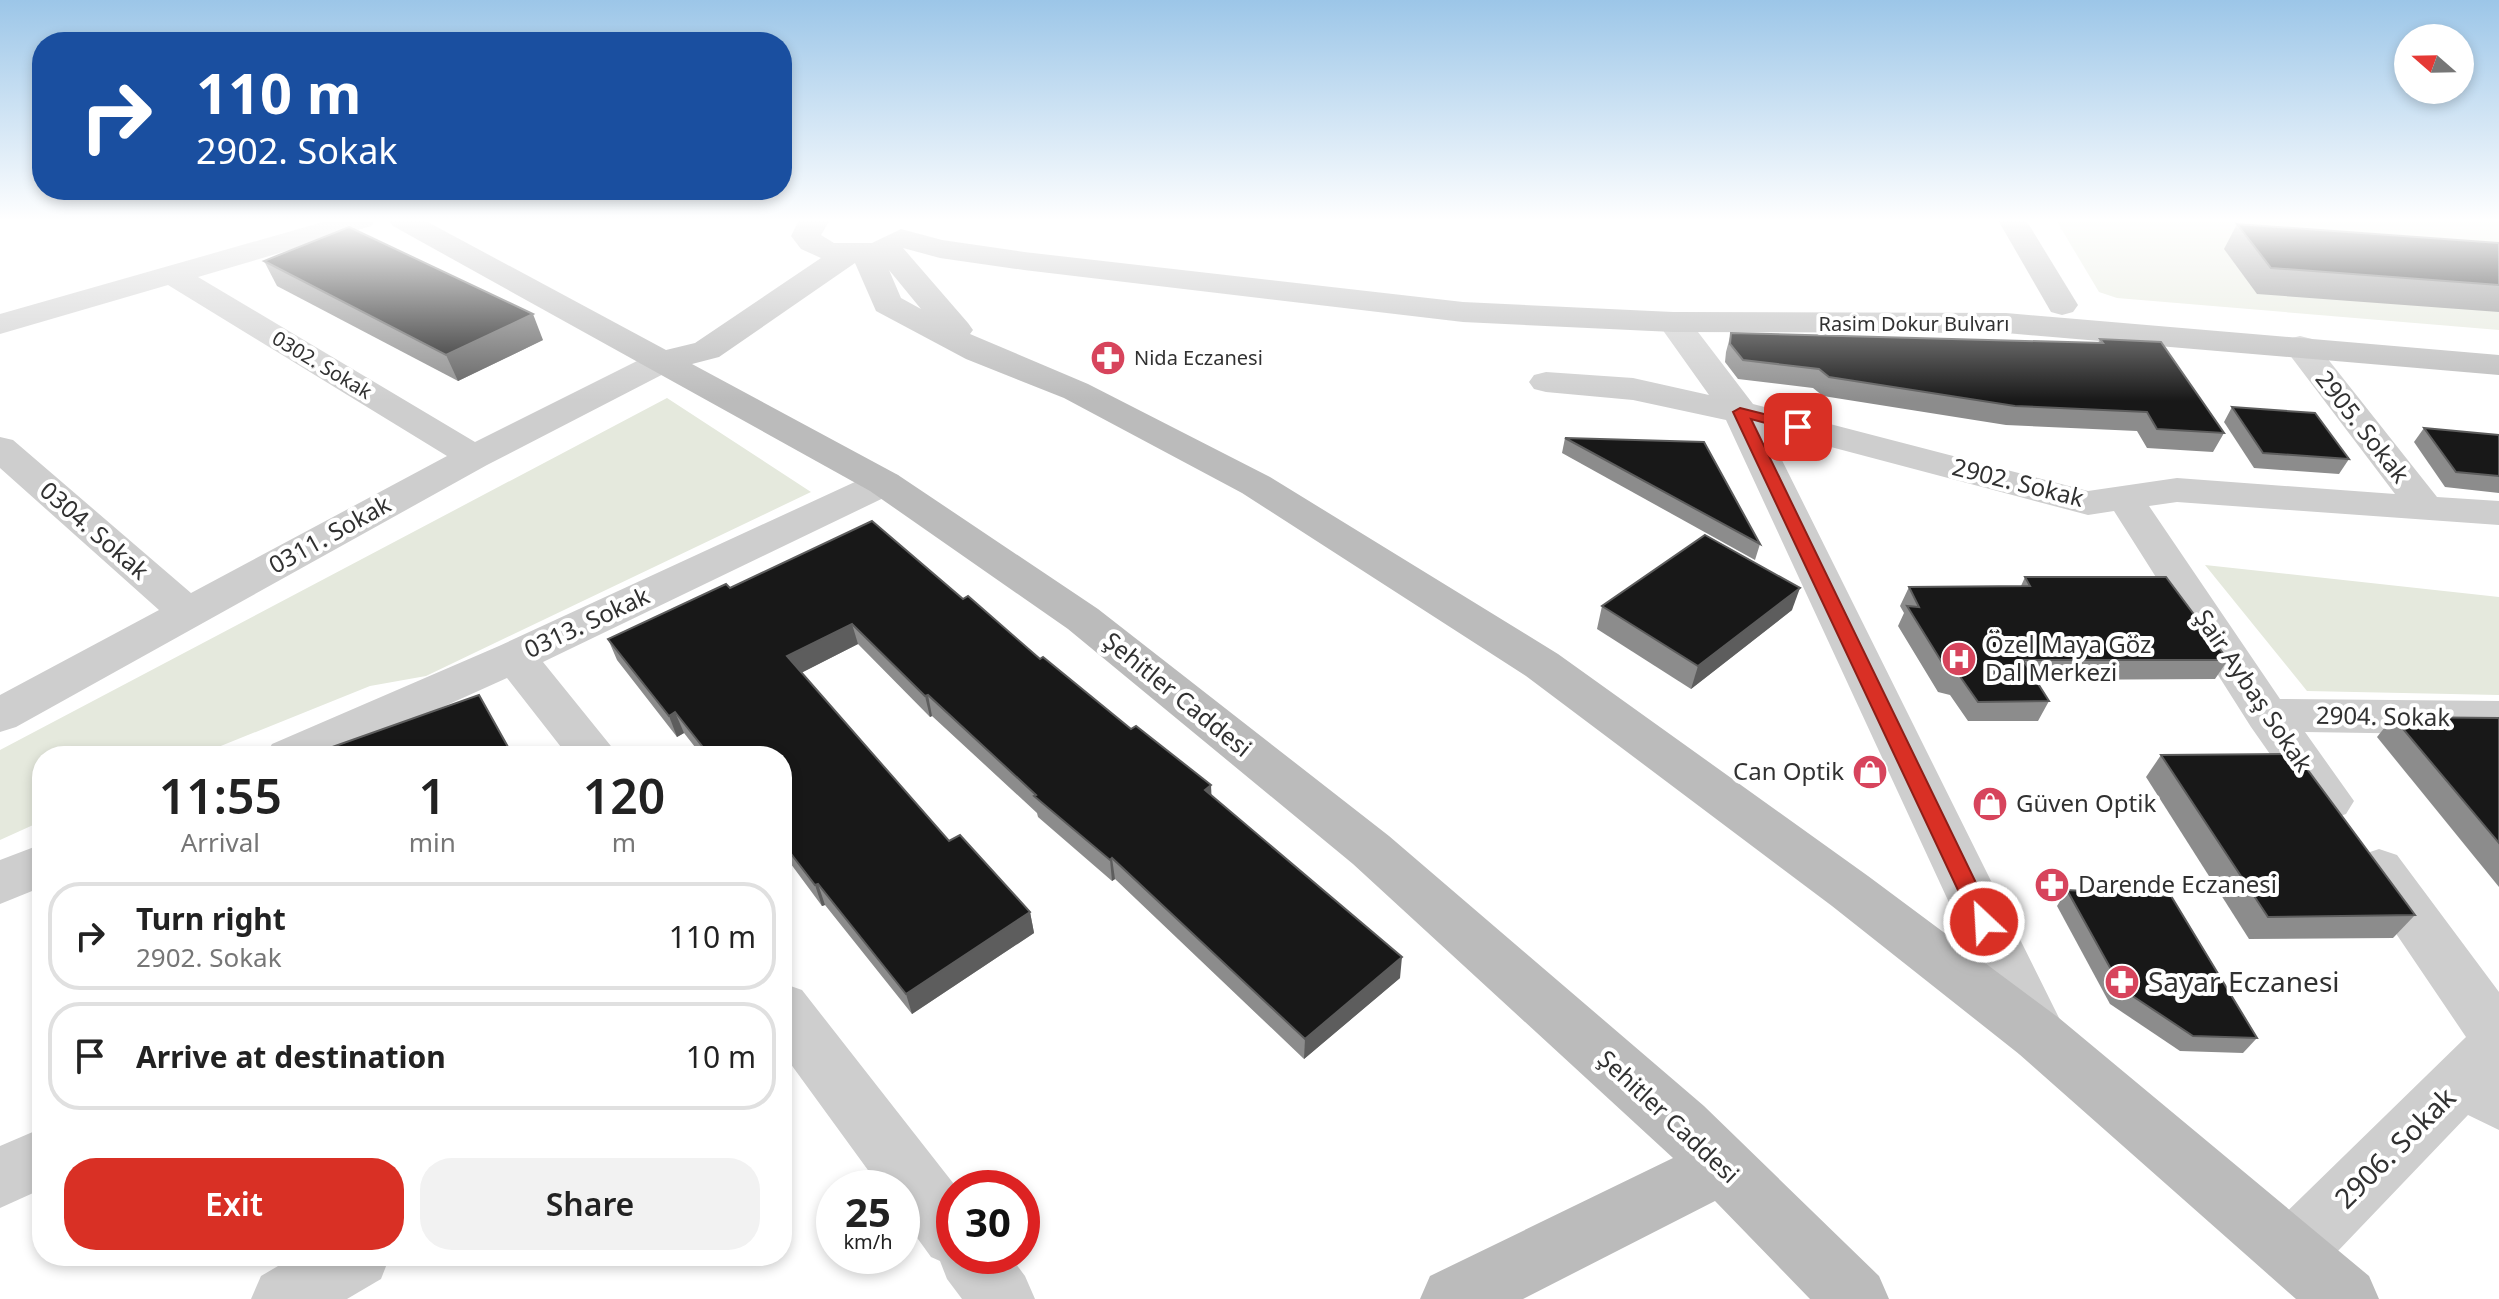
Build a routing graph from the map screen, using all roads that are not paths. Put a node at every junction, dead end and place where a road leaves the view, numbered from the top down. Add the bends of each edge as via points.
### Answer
1 (145, 281) edge
2 (183, 281) edge
3 (515, 281) edge
4 (797, 281) edge
5 (877, 281) edge
6 (1191, 281) edge
7 (1400, 281) edge
8 (2048, 281) edge
9 (2062, 305) junction
10 (1673, 322) junction
11 (0, 324) edge
12 (2499, 344) edge
13 (2300, 346) junction
14 (663, 361) junction
15 (2499, 365) edge
16 (1546, 382) dead end
17 (1740, 412) junction
18 (0, 448) edge
19 (474, 457) junction
20 (884, 483) junction
21 (2124, 497) junction
22 (2425, 507) junction
23 (2499, 513) edge
24 (188, 613) junction
25 (515, 657) junction
26 (0, 715) edge
27 (2267, 715) junction
28 (2499, 718) edge
29 (312, 746) edge
30 (587, 746) edge
31 (32, 869) edge
32 (0, 883) edge
33 (792, 1022) edge
34 (2039, 1036) junction
35 (2490, 1065) edge
36 (32, 1162) edge
37 (1722, 1166) junction
38 (0, 1178) edge
39 (936, 1211) edge
40 (2292, 1252) junction
41 (341, 1266) edge
42 (983, 1274) edge
43 (284, 1299) edge
44 (1002, 1299) edge
45 (1453, 1299) edge
46 (1856, 1299) edge
47 (2346, 1299) edge

1 - 11 street
2 - 19 street, 0302. Sokak
3 - 14 street, Şehitler Caddesi
4 - 14 street via 707,350
5 - 34 street via 887,304 978,352 1076,391 1256,485 1542,665
6 - 10 street, Rasim Dokur Bulvarı via 1463,312
7 - 9 street via 1471,289
8 - 9 street
9 - 12 street
10 - 13 street, Rasim Dokur Bulvarı via 2006,323
10 - 17 street
13 - 15 street, Rasim Dokur Bulvarı
13 - 22 street, 2905. Sokak
14 - 19 street, 0311. Sokak
14 - 20 street, Şehitler Caddesi
16 - 17 street, 2902. Sokak via 1633,389
17 - 21 street, 2902. Sokak via 2088,503
17 - 34 street
18 - 24 street, 0304. Sokak
19 - 24 street, 0311. Sokak
20 - 25 street, 0313. Sokak
20 - 37 street, Şehitler Caddesi via 1083,619 1371,850
21 - 22 street, 2902. Sokak via 2177,490
21 - 27 street, Şair Aybaş Sokak
22 - 23 street, 2902. Sokak
24 - 26 street, 0311. Sokak
25 - 29 street, 0313. Sokak
25 - 30 street
27 - 28 street, 2904. Sokak
27 - 35 street, Şair Aybaş Sokak
31 - 32 street
33 - 39 street
34 - 40 street
35 - 40 street, 2906. Sokak
36 - 38 street
37 - 45 street
37 - 46 street, Şehitler Caddesi
40 - 47 street
41 - 43 street
42 - 44 street

